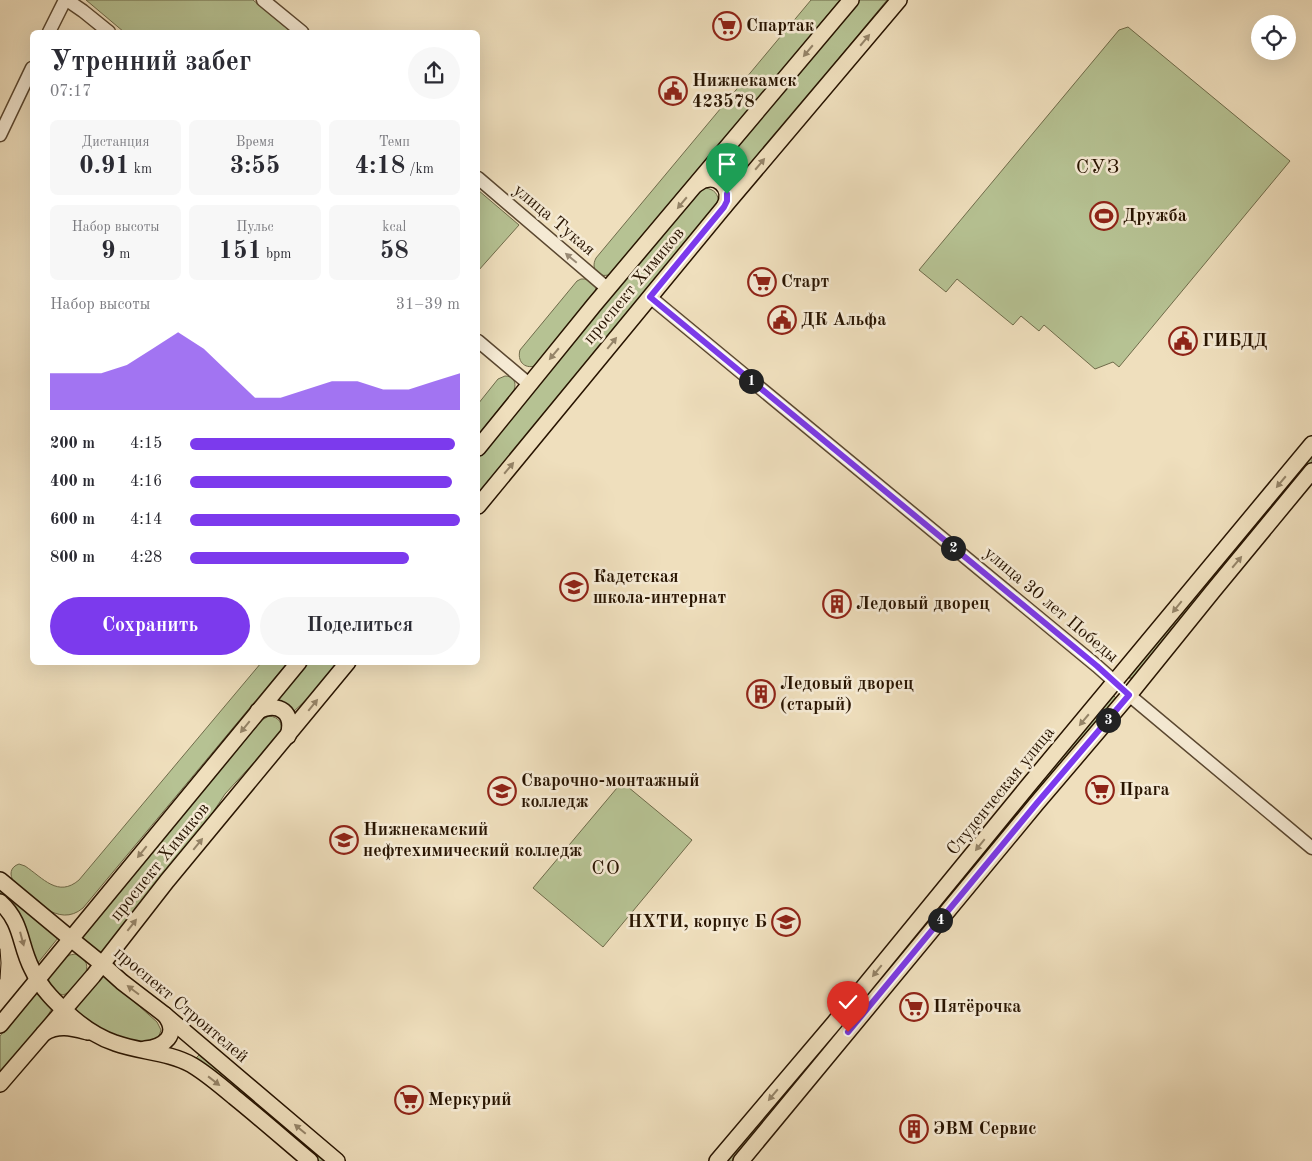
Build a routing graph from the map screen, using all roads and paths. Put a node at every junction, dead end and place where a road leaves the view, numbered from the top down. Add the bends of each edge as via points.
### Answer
1 (66, 0) edge
2 (263, 0) edge
3 (850, 0) edge
4 (899, 0) edge
5 (50, 30) edge
6 (107, 30) edge
7 (300, 30) edge
8 (30, 72) edge
9 (0, 135) edge
10 (480, 180) edge
11 (696, 185) junction
12 (724, 207) junction
13 (608, 289) junction
14 (650, 297) junction
15 (480, 343) edge
16 (529, 384) junction
17 (480, 445) edge
18 (1309, 449) edge
19 (1312, 471) edge
20 (480, 504) edge
21 (1198, 581) junction
22 (1213, 591) junction
23 (296, 665) edge
24 (346, 665) edge
25 (1115, 682) junction
26 (1129, 695) junction
27 (258, 711) junction
28 (288, 736) junction
29 (1312, 848) edge
30 (0, 880) edge
31 (0, 902) edge
32 (71, 939) junction
33 (102, 964) junction
34 (38, 980) junction
35 (64, 1009) junction
36 (846, 1009) junction
37 (165, 1014) junction
38 (859, 1018) junction
39 (834, 1023) junction
40 (0, 1025) edge
41 (848, 1032) junction
42 (44, 1033) junction
43 (92, 1033) junction
44 (205, 1048) junction
45 (138, 1049) junction
46 (192, 1065) junction
47 (0, 1084) edge
48 (310, 1161) edge
49 (337, 1161) edge
50 (717, 1161) edge
51 (741, 1161) edge

1 - 5 street
1 - 6 street
2 - 7 street
3 -> 11 main road, проспект Химиков
12 -> 4 main road, проспект Химиков
8 - 9 street
13 -> 10 street, улица Тукая
11 - 12 main road via 708,179 721,182 727,194
11 -> 13 main road, проспект Химиков
12 - 14 main road, проспект Химиков
13 -> 16 main road, проспект Химиков
20 -> 14 main road, проспект Химиков
14 - 25 street, улица 30 лет Победы
15 - 16 street
16 - 17 main road, проспект Химиков
18 -> 21 main road, Студенческая улица
22 -> 19 main road, Студенческая улица
21 - 22 main road via 1198,589 1202,592
21 -> 25 main road, Студенческая улица
22 - 26 main road, Студенческая улица
23 - 27 main road, проспект Химиков
28 -> 24 main road, проспект Химиков
25 - 26 main road, улица 30 лет Победы
25 -> 36 main road, Студенческая улица
26 - 29 street, улица 30 лет Победы
26 - 38 main road, Студенческая улица
27 - 28 main road via 274,707 284,711 291,724
27 -> 32 main road, проспект Химиков
33 -> 28 main road, проспект Химиков
30 - 32 main road, проспект Строителей
31 -> 34 main road, проспект Строителей via 14,918
32 - 33 main road, проспект Строителей
32 - 34 main road, проспект Химиков
33 - 35 main road, проспект Химиков
37 -> 33 main road, проспект Строителей
34 - 35 main road, проспект Строителей
34 - 40 main road, проспект Химиков
35 - 42 main road, проспект Химиков
35 - 43 main road, проспект Строителей
36 - 38 main road via 853,1018
36 - 39 main road, Студенческая улица
37 - 44 main road, проспект Строителей
37 - 45 main road via 170,1024 168,1038 159,1046
38 - 41 main road, Студенческая улица
39 - 41 main road
39 -> 50 main road, Студенческая улица
41 - 51 main road, Студенческая улица
42 - 43 main road via 66,1028
42 - 47 main road, проспект Химиков
43 - 45 main road, проспект Строителей via 116,1044
44 - 46 main road via 190,1054
49 -> 44 main road, проспект Строителей
45 - 46 main road, проспект Строителей
46 -> 48 main road, проспект Строителей

